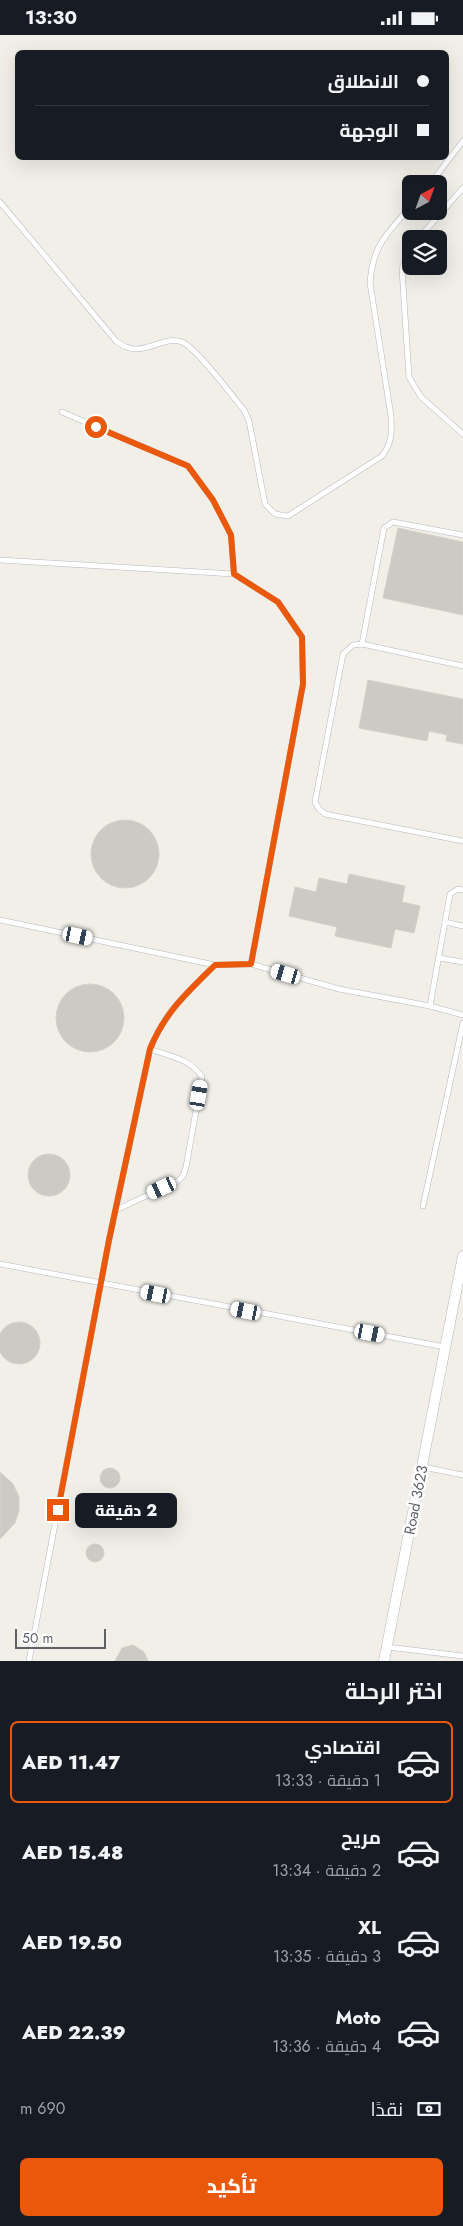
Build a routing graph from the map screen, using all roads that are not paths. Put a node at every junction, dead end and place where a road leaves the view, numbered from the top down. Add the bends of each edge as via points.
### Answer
1 (463, 141) edge
2 (449, 159) edge
3 (448, 160) edge
4 (437, 175) edge
5 (463, 188) edge
6 (0, 201) edge
7 (402, 216) edge
8 (426, 230) edge
9 (402, 275) edge
10 (62, 412) dead end
11 (463, 434) edge
12 (463, 535) edge
13 (0, 560) edge
14 (234, 574) junction
15 (362, 644) junction
16 (463, 666) edge
17 (463, 841) edge
18 (463, 890) edge
19 (0, 920) edge
20 (445, 922) junction
21 (463, 926) edge
22 (439, 958) junction
23 (463, 962) edge
24 (251, 964) junction
25 (215, 965) junction
26 (430, 1006) junction
27 (463, 1015) edge
28 (463, 1023) edge
29 (150, 1049) junction
30 (422, 1206) dead end
31 (116, 1210) junction
32 (463, 1256) edge
33 (0, 1264) edge
34 (102, 1281) junction
35 (446, 1343) junction
36 (423, 1467) junction
37 (463, 1475) edge
38 (387, 1647) junction
39 (463, 1655) edge
40 (29, 1661) edge
41 (384, 1661) edge
42 (462, 1661) edge

1 - 2 lane
3 - 4 lane
5 - 8 lane
6 - 7 lane via 116,341 134,350 174,341 191,348 244,410 252,434 265,504 275,514 288,516 382,456 389,448 391,416 371,293 371,267 374,253
9 - 11 lane via 409,377 422,397
10 - 14 lane via 188,466 213,500 231,535
12 - 15 lane via 388,523 384,528
13 - 14 lane
14 - 24 lane via 278,602 302,637 303,684
15 - 16 lane
15 - 17 lane via 353,645 343,654 315,802 325,814
18 - 20 lane via 458,889 450,895
19 - 25 lane
20 - 21 lane
20 - 22 lane
22 - 23 lane
22 - 26 lane
24 - 25 lane
24 - 26 lane via 339,989
25 - 29 lane via 174,1006 159,1026
26 - 27 lane
28 - 30 lane
29 - 31 lane
29 - 31 lane via 186,1061 202,1077 186,1167 178,1181
31 - 34 lane
32 - 35 street, Road 3623
33 - 34 lane
34 - 35 lane via 314,1323
34 - 40 lane
35 - 36 street, Road 3623
36 - 37 lane
36 - 38 street, Road 3623
38 - 39 lane
38 - 41 street, Road 3623
39 - 42 lane

